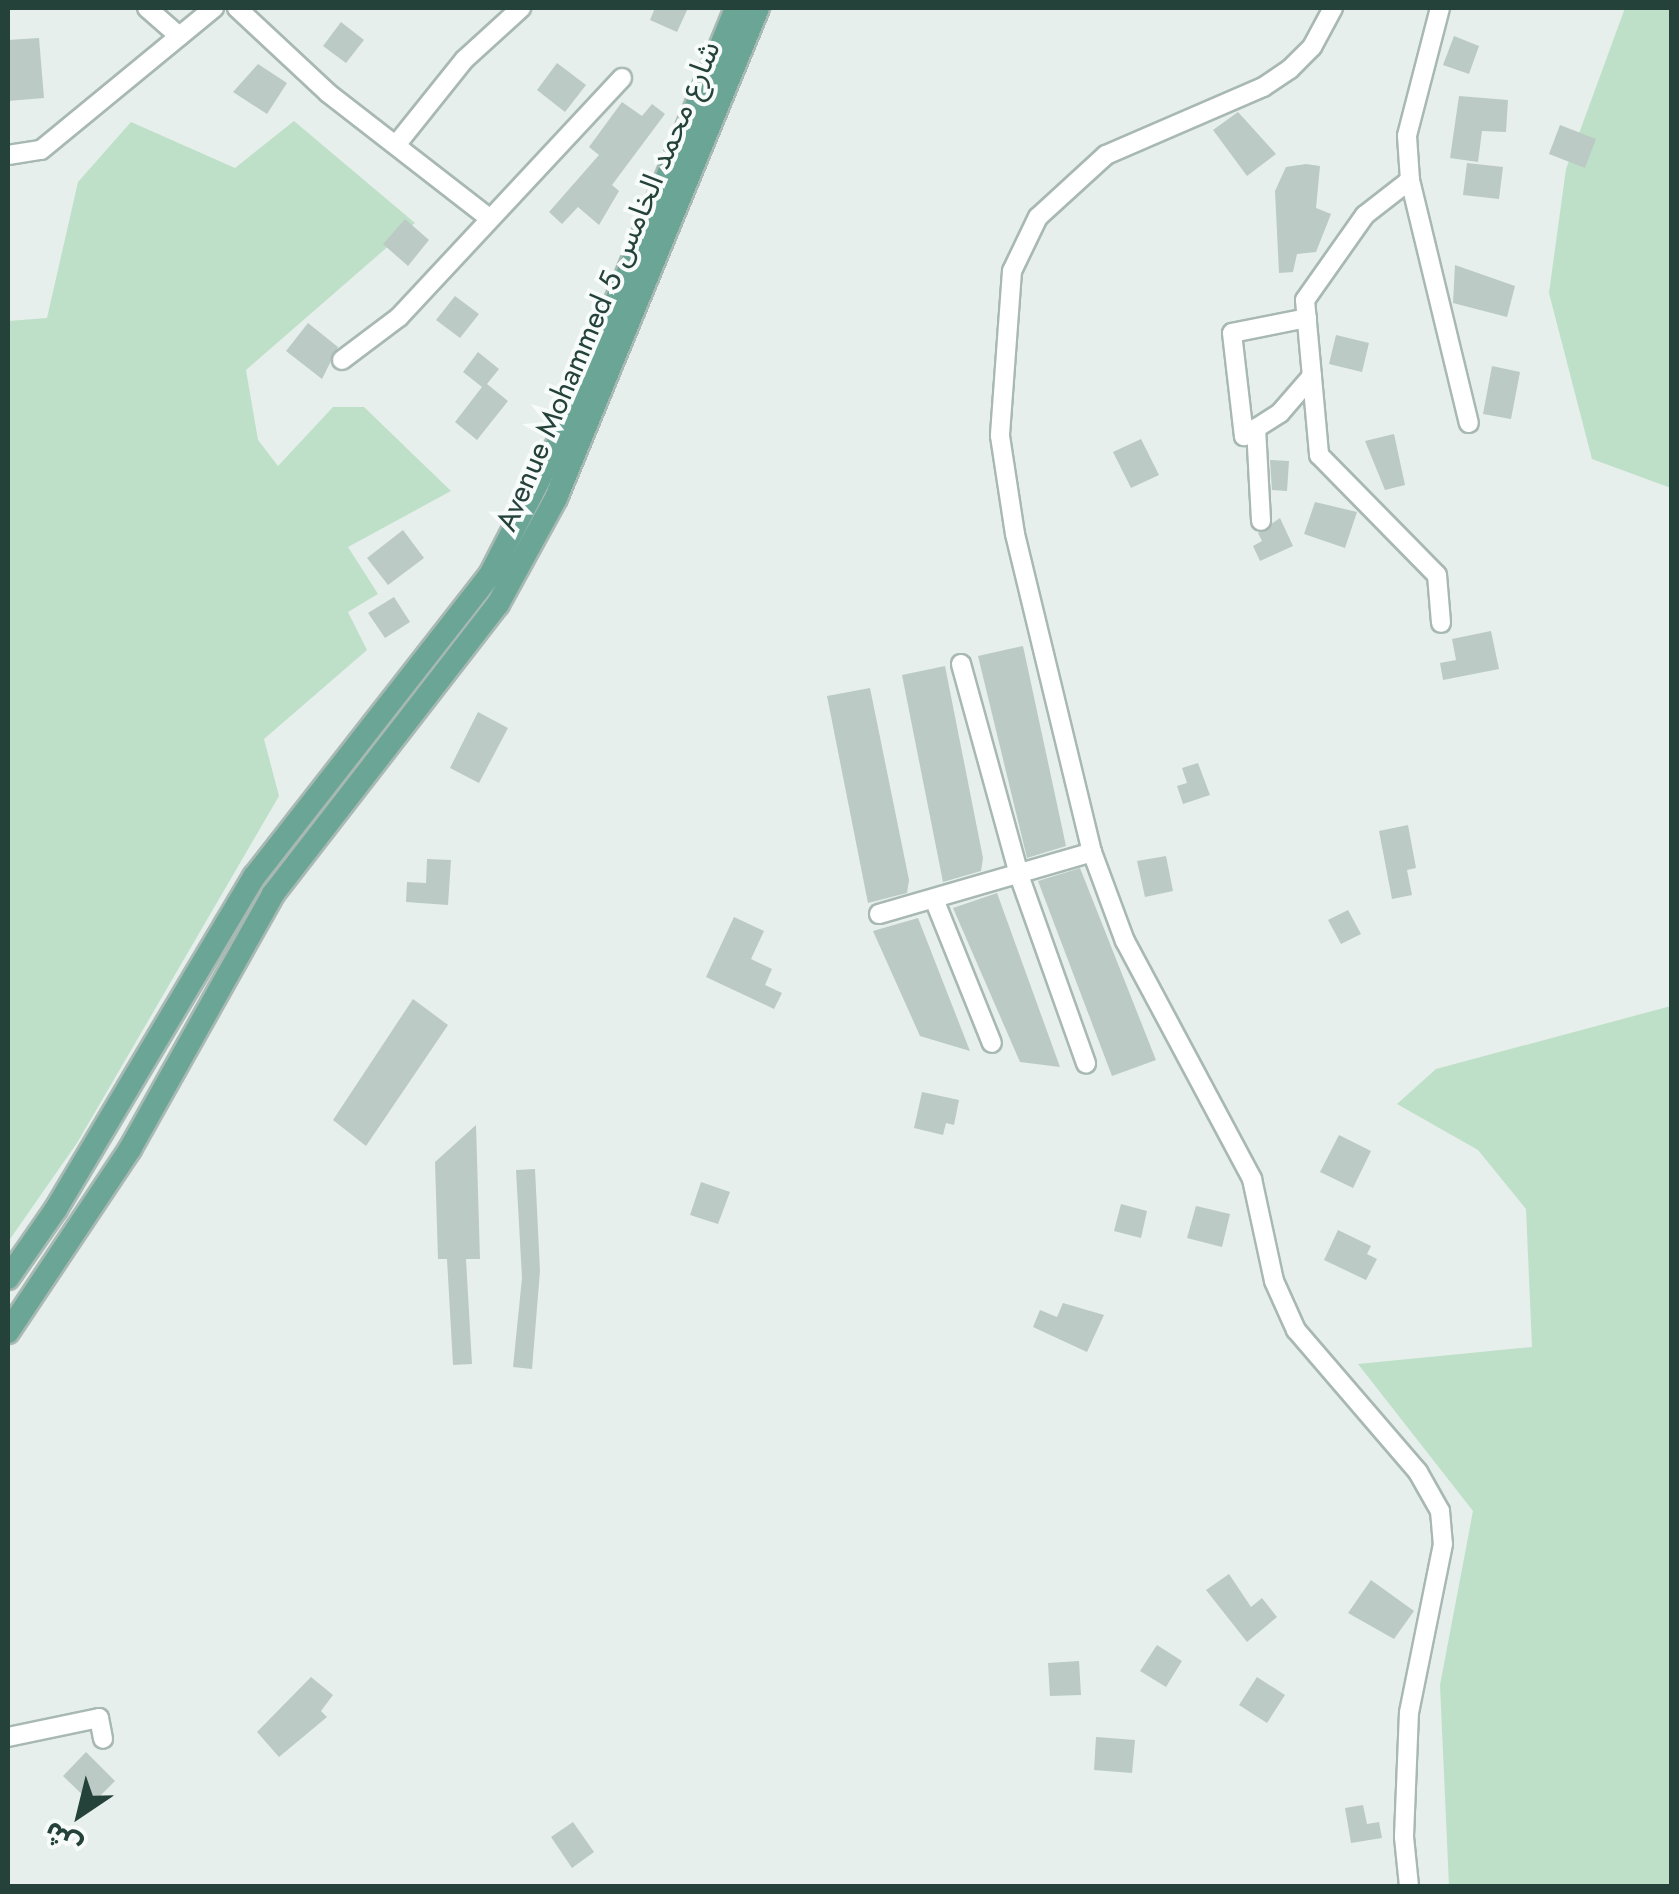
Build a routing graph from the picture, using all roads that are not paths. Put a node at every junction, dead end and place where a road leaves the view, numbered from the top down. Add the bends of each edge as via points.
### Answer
1 (146, 8) edge
2 (214, 8) edge
3 (237, 8) edge
4 (521, 8) edge
5 (736, 8) edge
6 (758, 8) edge
7 (1333, 8) edge
8 (1440, 8) edge
9 (179, 36) junction
10 (622, 78) dead end
11 (396, 145) junction
12 (8, 156) edge
13 (1410, 180) junction
14 (488, 217) junction
15 (1307, 318) junction
16 (342, 360) dead end
17 (1312, 376) junction
18 (1469, 422) dead end
19 (1256, 428) junction
20 (1261, 521) dead end
21 (1442, 623) dead end
22 (961, 664) dead end
23 (1092, 852) junction
24 (1019, 875) junction
25 (934, 898) junction
26 (879, 914) dead end
27 (992, 1042) dead end
28 (1086, 1064) dead end
29 (8, 1278) edge
30 (8, 1332) edge
31 (8, 1737) edge
32 (104, 1739) dead end
33 (1409, 1886) edge

1 - 9 street
2 - 9 street
3 - 11 street via 285,56
4 - 11 street via 465,58
5 - 29 main road, Avenue Mohammed 5 شارع محمد الخامس via 557,445 508,544 451,631 254,878
6 - 30 main road, Avenue Mohammed 5 شارع محمد الخامس via 556,498 498,604 273,894 130,1149
7 - 23 street via 1312,47 1263,87 1142,134 1075,179 1038,217 1012,271 1000,436 1015,534
8 - 13 street via 1407,136
9 - 12 street via 41,150
10 - 14 street
11 - 14 street
13 - 15 street via 1365,215 1306,300
13 - 18 street
14 - 16 street via 399,316
15 - 17 street
15 - 19 street via 1232,334 1244,436
17 - 19 street
17 - 21 street via 1319,455 1438,575
19 - 20 street
22 - 24 street
23 - 24 street
23 - 33 street via 1149,995 1252,1179 1282,1304 1296,1330 1418,1472 1440,1510 1443,1544 1410,1712 1404,1837
24 - 25 street
24 - 28 street
25 - 26 street
25 - 27 street
31 - 32 street via 99,1718

